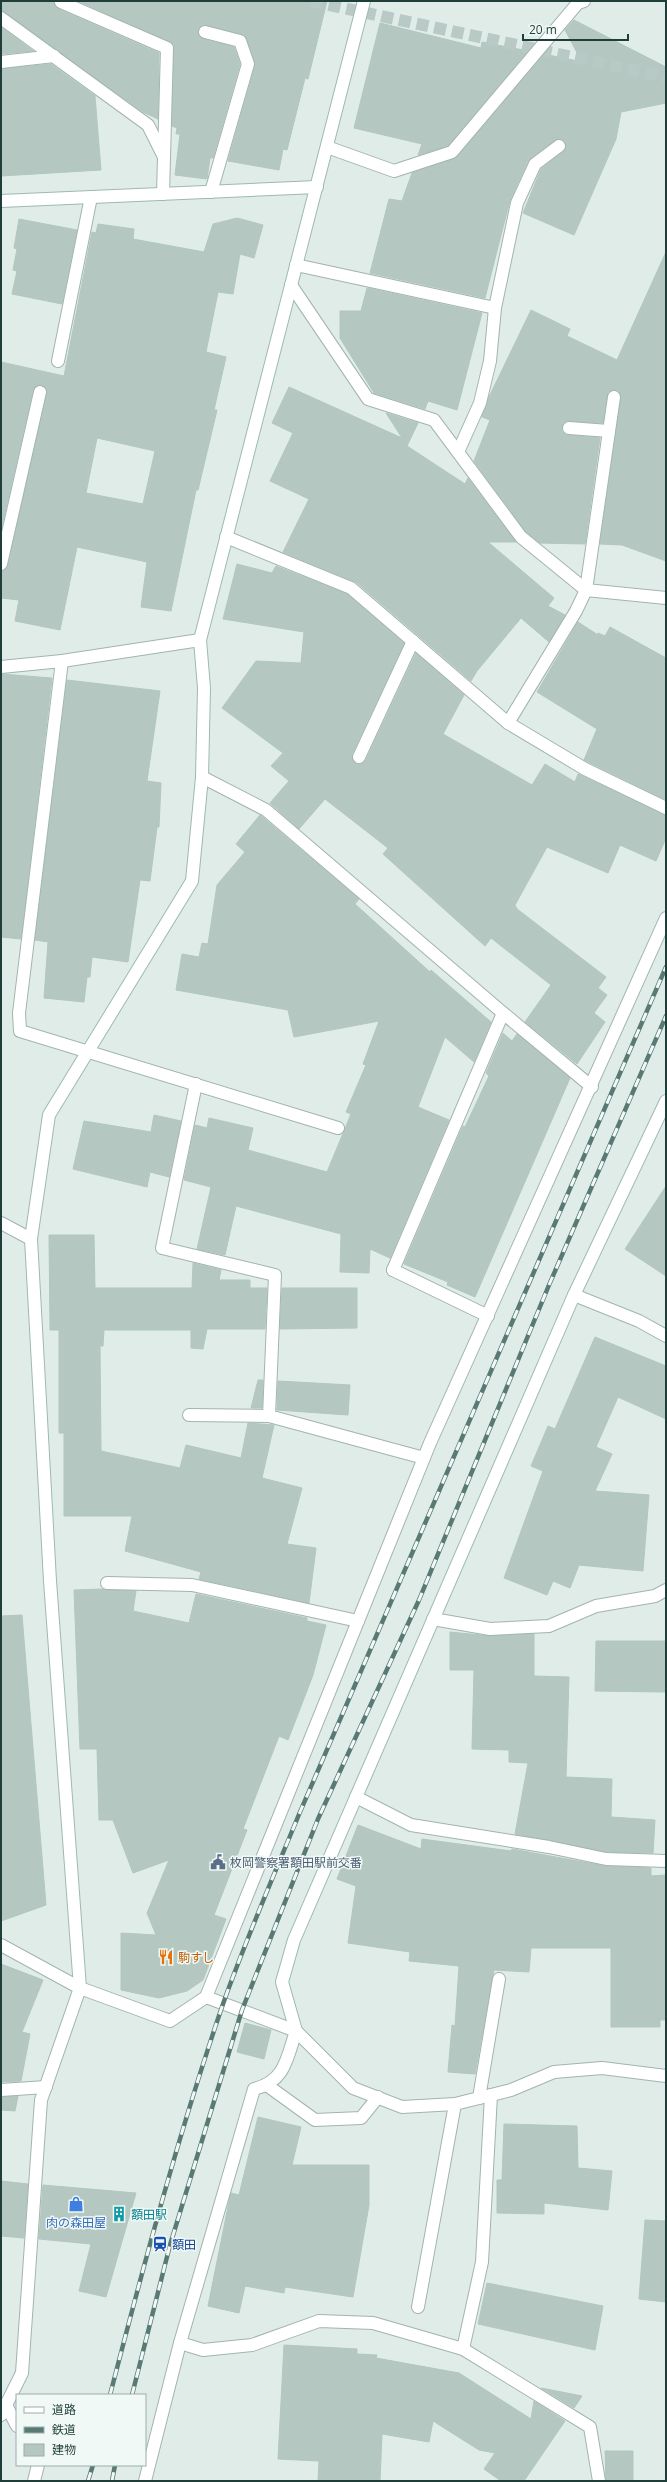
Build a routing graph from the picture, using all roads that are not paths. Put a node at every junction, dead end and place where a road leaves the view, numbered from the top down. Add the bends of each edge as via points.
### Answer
1 (364, 1) edge
2 (584, 1) edge
3 (61, 2) dead end
4 (1, 18) edge
5 (205, 32) dead end
6 (54, 56) junction
7 (1, 62) edge
8 (559, 146) dead end
9 (327, 147) junction
10 (164, 157) junction
11 (317, 187) junction
12 (211, 192) junction
13 (163, 194) junction
14 (91, 197) junction
15 (1, 201) edge
16 (296, 265) junction
17 (291, 285) junction
18 (495, 308) junction
19 (58, 361) dead end
20 (40, 392) dead end
21 (614, 397) dead end
22 (570, 428) dead end
23 (609, 431) junction
24 (458, 452) junction
25 (226, 537) junction
26 (1, 564) edge
27 (586, 590) junction
28 (666, 598) edge
29 (200, 640) junction
30 (413, 641) junction
31 (62, 661) junction
32 (1, 666) edge
33 (508, 723) junction
34 (359, 757) dead end
35 (202, 776) junction
36 (666, 808) edge
37 (666, 918) edge
38 (503, 1013) junction
39 (89, 1051) junction
40 (196, 1084) junction
41 (592, 1087) junction
42 (666, 1101) edge
43 (338, 1128) dead end
44 (1, 1223) edge
45 (31, 1239) junction
46 (574, 1295) junction
47 (488, 1316) junction
48 (666, 1336) edge
49 (189, 1415) dead end
50 (269, 1416) junction
51 (424, 1458) junction
52 (108, 1583) dead end
53 (666, 1590) edge
54 (433, 1619) junction
55 (358, 1621) junction
56 (356, 1797) junction
57 (666, 1861) edge
58 (1, 1945) edge
59 (499, 1979) dead end
60 (80, 1988) junction
61 (206, 1997) junction
62 (296, 2031) junction
63 (666, 2076) edge
64 (268, 2086) junction
65 (46, 2087) junction
66 (1, 2090) edge
67 (491, 2095) junction
68 (378, 2097) junction
69 (479, 2098) junction
70 (455, 2104) junction
71 (418, 2307) dead end
72 (180, 2343) junction
73 (463, 2349) junction
74 (4, 2410) edge
75 (16, 2425) edge
76 (38, 2466) edge
77 (34, 2481) edge
78 (144, 2481) edge
79 (599, 2481) edge

1 - 9 street
2 - 9 street via 578,3 452,152 394,171
3 - 10 street via 167,48
4 - 6 street
5 - 12 street via 240,41 248,64
6 - 7 street
6 - 10 street via 148,125
8 - 18 street via 535,164 517,203
9 - 11 street
10 - 13 street
11 - 12 street
11 - 16 street
12 - 13 street
13 - 14 street
14 - 15 street
14 - 19 street
16 - 17 street
16 - 18 street
17 - 24 street via 368,399 434,420
17 - 25 street
18 - 24 street via 490,361 480,403
20 - 26 street
21 - 23 street
22 - 23 street
23 - 27 street
24 - 27 street via 521,537
25 - 29 street
25 - 30 street via 351,588
27 - 28 street
27 - 33 street
29 - 31 street
29 - 35 street via 204,688
30 - 33 street
30 - 34 street
31 - 32 street
31 - 39 street via 19,1013 20,1031
33 - 36 street via 585,770
35 - 38 street via 266,810
35 - 39 street via 192,881
37 - 41 street
38 - 41 street
38 - 47 street via 393,1270
39 - 40 street
39 - 45 street via 48,1115
40 - 43 street
40 - 50 street via 162,1248 275,1275
41 - 47 street
42 - 46 street
44 - 45 street
45 - 60 street via 50,1581
46 - 48 street via 639,1321
46 - 54 street
47 - 51 street
49 - 50 street
50 - 51 street
51 - 55 street
52 - 55 street via 192,1585
53 - 54 street via 654,1596 596,1606 549,1626 490,1629
54 - 56 street
55 - 61 street
56 - 57 street via 411,1825 549,1847 606,1859
56 - 62 street via 294,1940 282,1982
58 - 60 street
59 - 69 street
60 - 61 street via 170,2021
60 - 65 street
61 - 62 street
62 - 64 street via 282,2071
62 - 68 street via 353,2088
63 - 67 street via 602,2068 554,2072
64 - 68 street via 315,2120 361,2118
64 - 72 street via 254,2089
65 - 66 street
65 - 74 street via 41,2100 22,2373
67 - 69 street
67 - 73 street via 482,2262
68 - 70 street via 402,2107
69 - 70 street
70 - 71 street
72 - 73 street via 203,2350 252,2345 319,2321 373,2323
72 - 78 street
73 - 79 street via 590,2427
74 - 75 street
76 - 77 street

